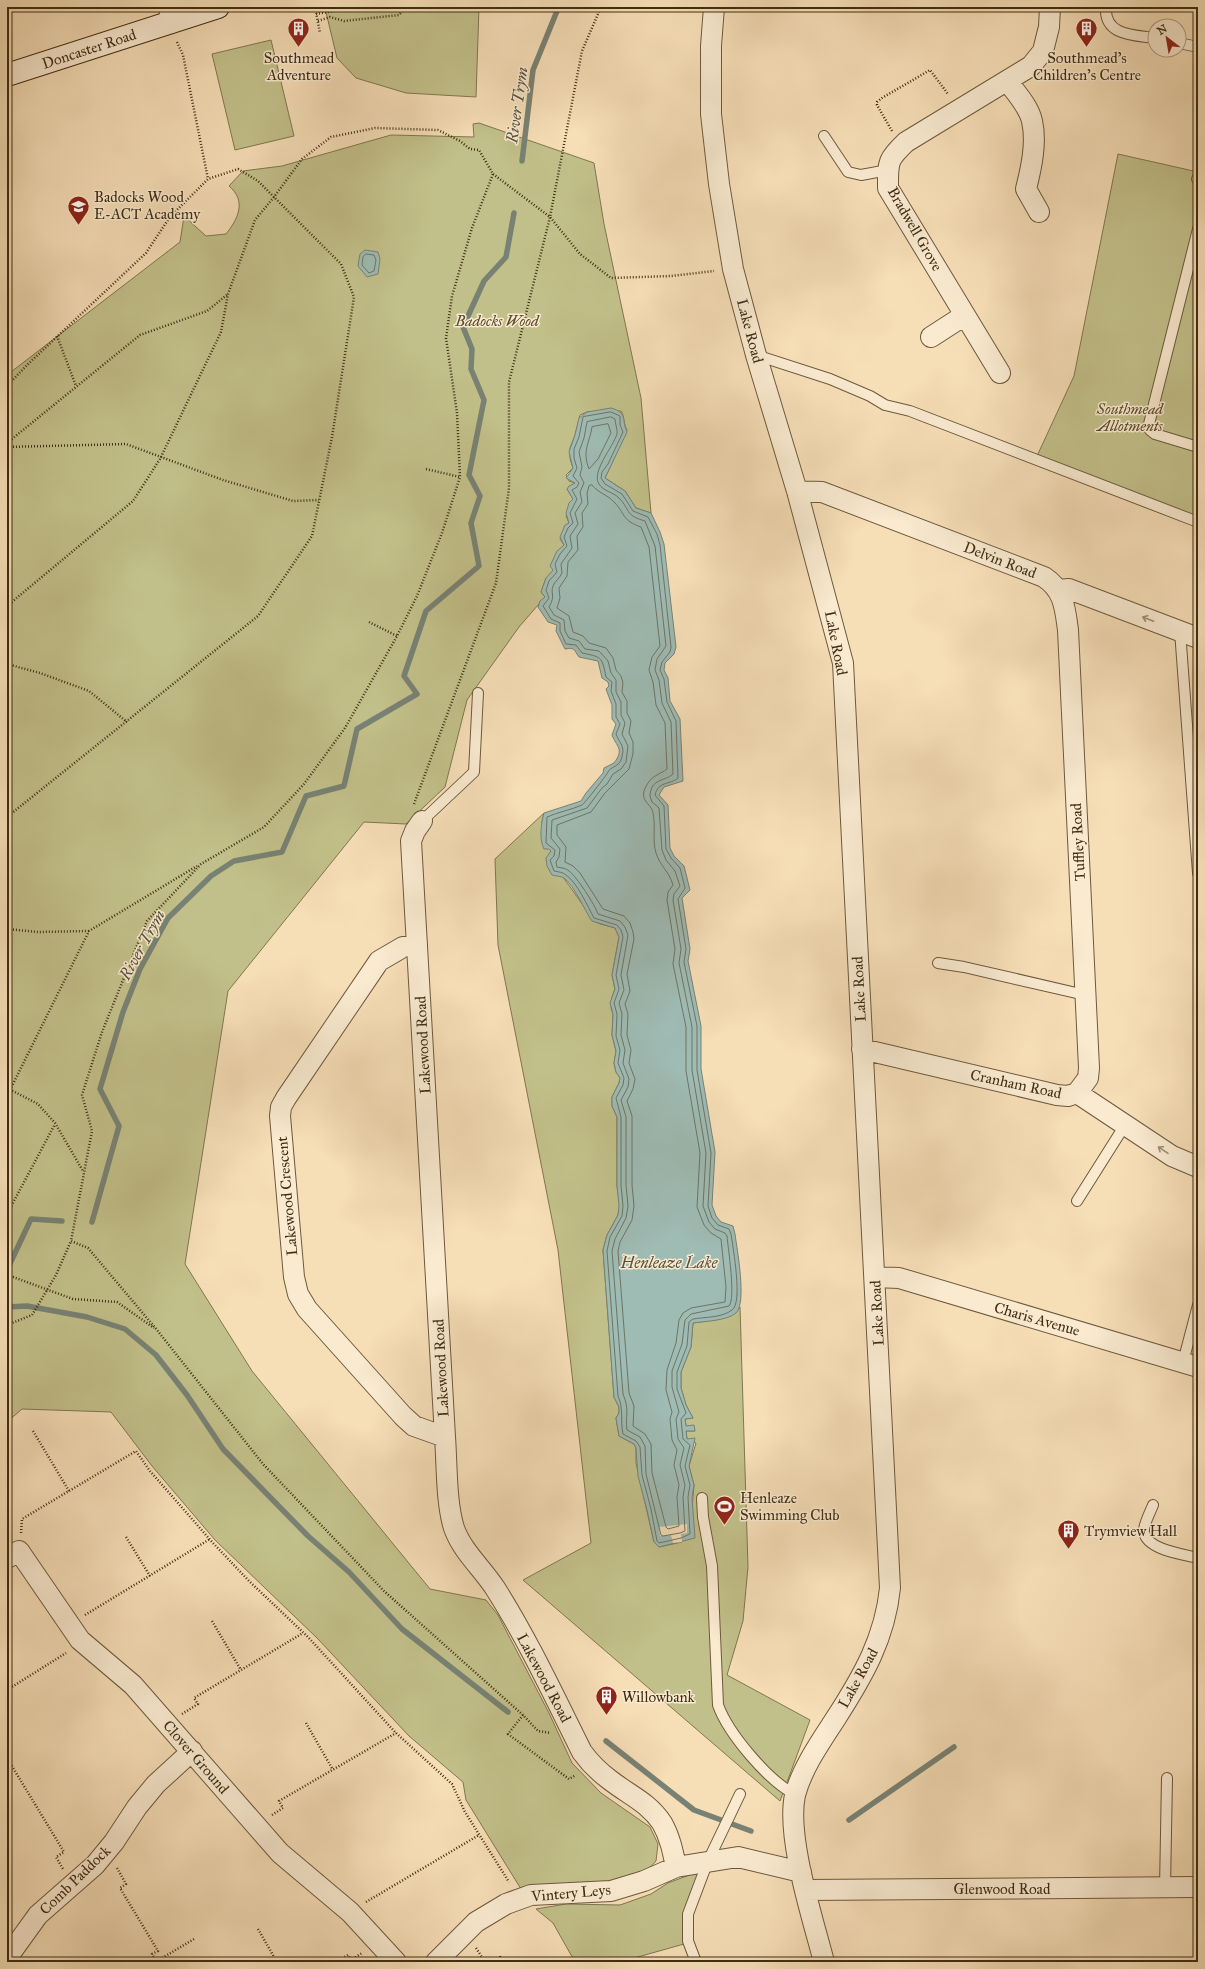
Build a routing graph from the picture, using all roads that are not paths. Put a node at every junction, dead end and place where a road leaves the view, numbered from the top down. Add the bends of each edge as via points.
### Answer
1 (218, 7) edge
2 (714, 7) edge
3 (1050, 7) edge
4 (1106, 7) edge
5 (170, 15) edge
6 (1147, 37) edge
7 (1187, 44) edge
8 (1198, 46) edge
9 (7, 75) edge
10 (1008, 82) junction
11 (824, 136) dead end
12 (888, 170) junction
13 (1039, 212) dead end
14 (1198, 229) edge
15 (965, 315) junction
16 (932, 337) dead end
17 (756, 355) junction
18 (1000, 373) dead end
19 (1198, 447) edge
20 (797, 491) junction
21 (1198, 522) edge
22 (1058, 590) junction
23 (1180, 631) junction
24 (1198, 638) edge
25 (478, 693) dead end
26 (1194, 773) edge
27 (417, 815) joint
28 (1198, 873) edge
29 (417, 944) junction
30 (938, 963) dead end
31 (1086, 995) junction
32 (862, 1049) junction
33 (1077, 1093) junction
34 (1125, 1125) junction
35 (1198, 1167) edge
36 (1077, 1201) dead end
37 (875, 1277) junction
38 (1198, 1305) edge
39 (1190, 1365) edge
40 (445, 1437) junction
41 (702, 1498) dead end
42 (1153, 1506) dead end
43 (13, 1555) edge
44 (1198, 1558) edge
45 (192, 1751) junction
46 (1167, 1778) dead end
47 (740, 1794) dead end
48 (796, 1795) junction
49 (708, 1861) junction
50 (676, 1867) junction
51 (804, 1881) junction
52 (1198, 1887) edge
53 (1165, 1888) junction
54 (7, 1958) edge
55 (396, 1962) edge
56 (436, 1962) edge
57 (696, 1962) edge
58 (824, 1962) edge

1 - 5 street, Doncaster Road
2 - 17 street, Lake Road via 710,46 711,114 719,184 733,268
3 - 10 street, Bradwell Grove via 1049,27 1043,51 1031,66
4 - 6 lane via 1109,23 1119,33
5 - 9 street, Doncaster Road
7 - 8 lane
10 - 12 street, Bradwell Grove via 901,147 892,155
10 - 13 street via 1024,103 1032,121 1034,135 1031,170 1026,189
11 - 12 lane via 848,172 861,175
12 - 15 street, Bradwell Grove via 888,188
14 - 19 lane via 1149,424 1150,430 1155,434
15 - 16 street
15 - 18 street, Bradwell Grove
17 - 20 street, Lake Road
17 - 21 lane via 830,379 885,405 910,411
20 - 22 street, Delvin Road via 822,492 1044,577
20 - 32 street, Lake Road via 843,663
23 -> 22 street via 1068,589
22 - 31 street, Tuffley Road via 1064,602 1068,630
23 - 24 street
23 - 26 lane
25 - 27 lane, Lakewood Road via 474,772
26 - 28 lane
27 - 29 street, Lakewood Road via 411,841
29 - 40 street, Lakewood Road
29 - 40 street, Lakewood Crescent via 403,947 379,962 286,1098 280,1116 294,1277 298,1294 307,1309 403,1416 414,1426
30 - 31 lane
31 - 33 street, Tuffley Road via 1089,1073
32 - 33 street, Cranham Road via 1057,1095 1068,1096
32 - 37 street, Lake Road
33 - 34 street, Cranham Road
35 -> 34 street, Cranham Road via 1172,1156
34 - 36 lane
37 - 39 street, Charis Avenue via 899,1278
37 - 48 street, Lake Road via 890,1595 873,1656 819,1744
38 - 39 lane
40 - 50 street, Lakewood Road via 451,1513 454,1528 461,1542 494,1587 512,1618 582,1752 592,1766 641,1799 662,1823 669,1837
41 - 48 lane via 712,1566 718,1705 723,1719 739,1742 777,1782
42 - 44 lane via 1144,1531 1147,1540 1156,1547
43 - 45 street, Clover Ground via 83,1643 133,1686
45 - 54 street, Comb Paddock via 156,1784 137,1806 107,1851 38,1915
45 - 55 street, Clover Ground via 280,1853 350,1912
46 - 53 lane
47 - 49 lane
48 - 51 street, Lake Road via 793,1812 795,1838
49 - 50 street
49 - 51 street via 738,1857
49 - 57 lane via 688,1914 688,1941
50 - 56 street, Vintery Leys via 612,1891 531,1895 506,1904 476,1922
51 - 53 street, Glenwood Road
51 - 58 street, Lake Road
52 - 53 street, Glenwood Road

